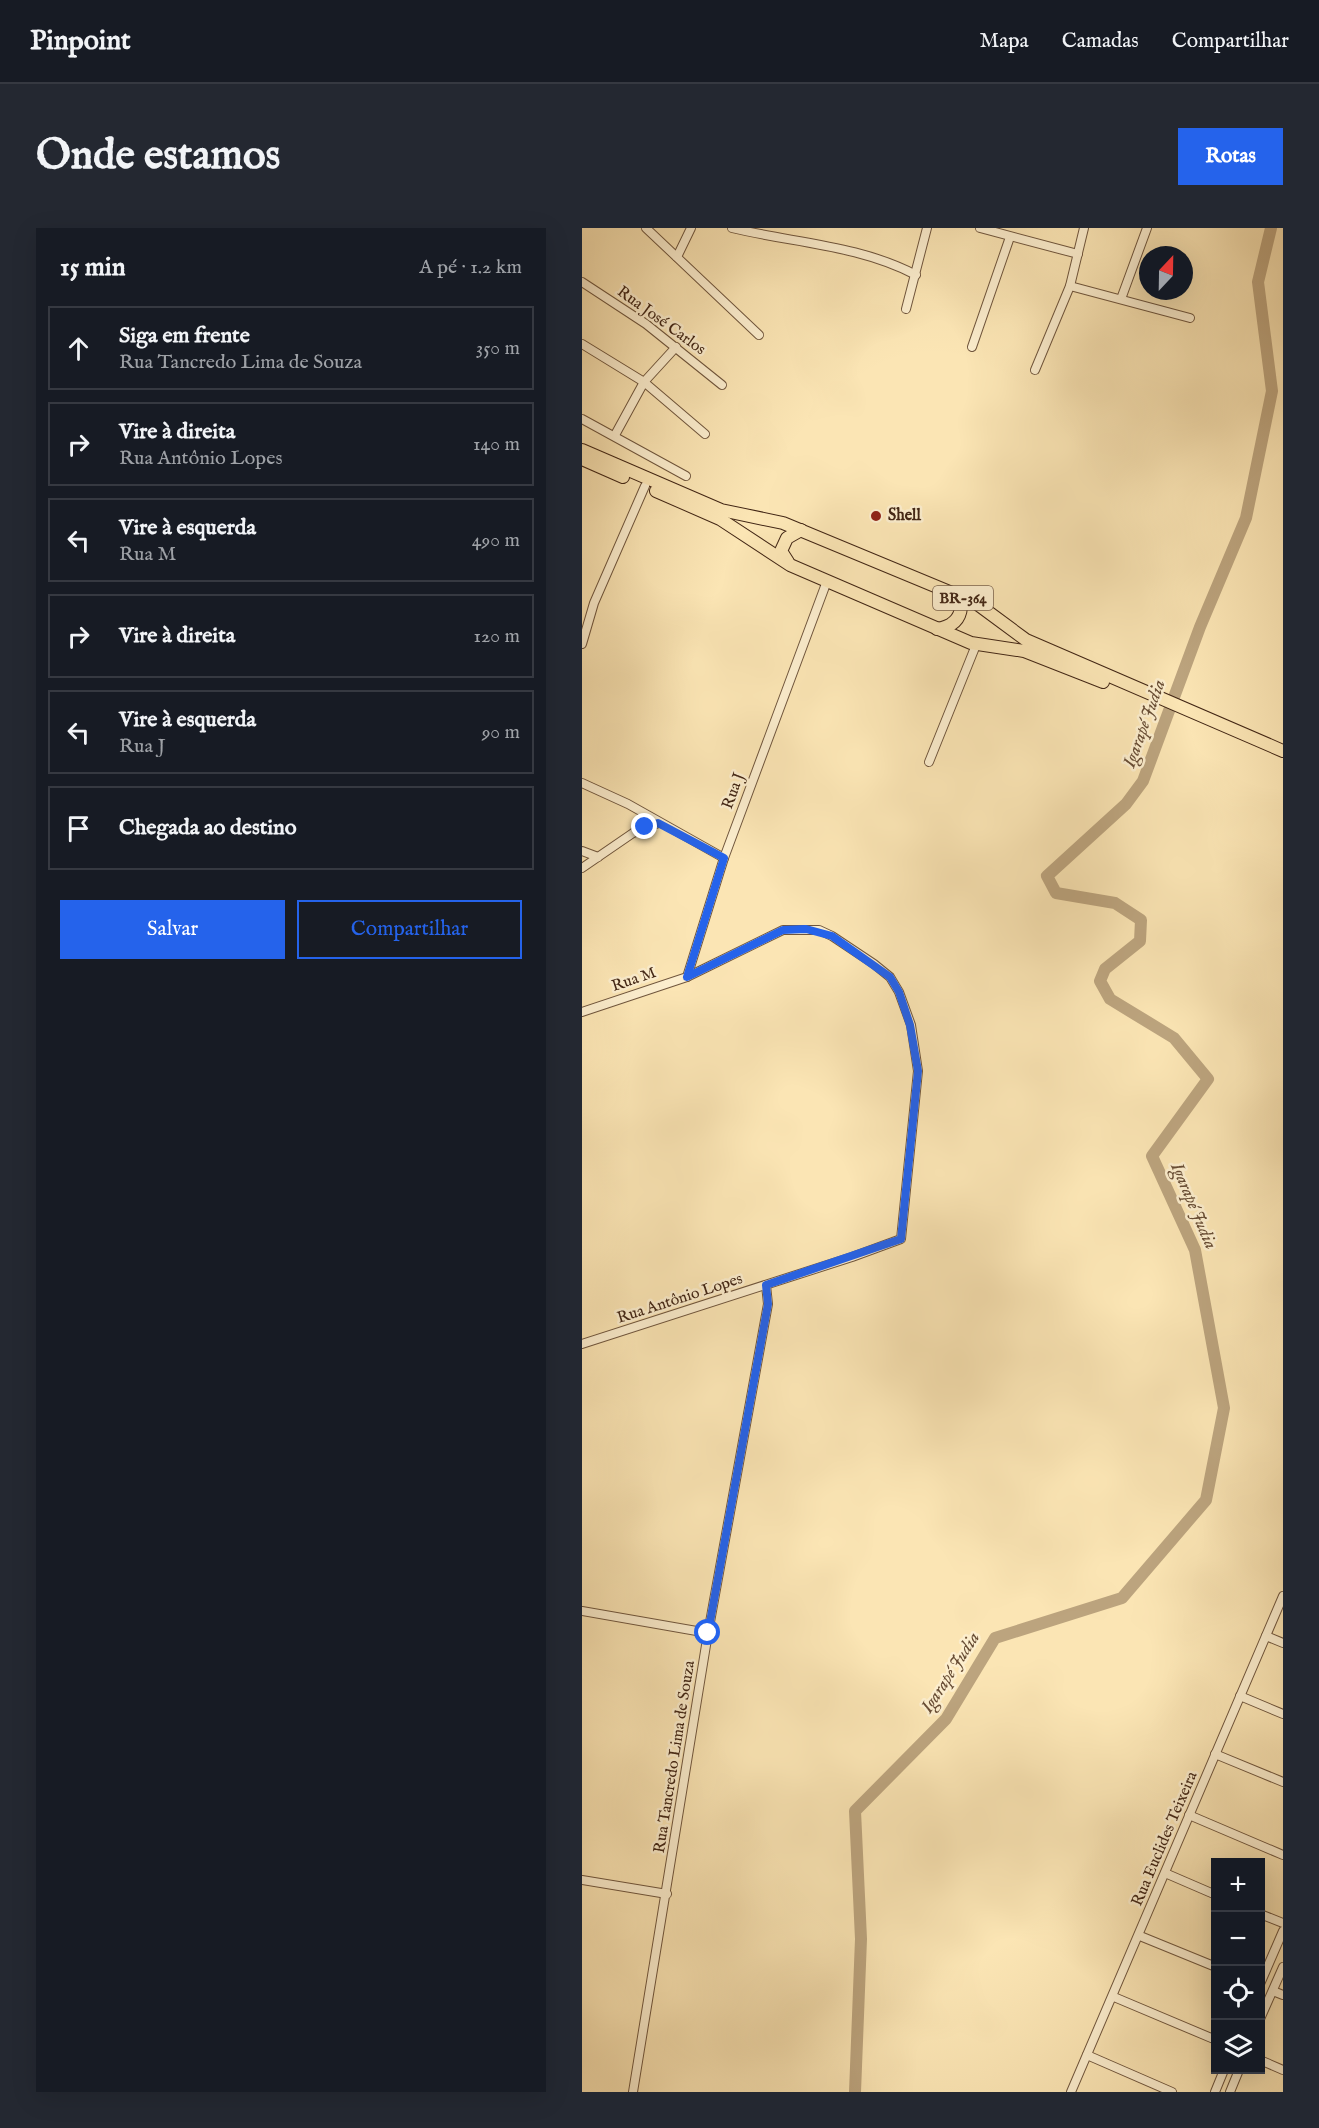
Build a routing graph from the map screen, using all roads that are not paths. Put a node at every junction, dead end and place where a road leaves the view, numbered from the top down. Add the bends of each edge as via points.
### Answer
1 (646, 228) edge
2 (692, 228) edge
3 (732, 228) edge
4 (927, 228) edge
5 (980, 228) edge
6 (1084, 228) edge
7 (1147, 228) edge
8 (1010, 237) junction
9 (1078, 254) junction
10 (677, 257) junction
11 (916, 275) junction
12 (582, 282) edge
13 (1070, 286) junction
14 (1121, 299) junction
15 (906, 309) dead end
16 (1190, 318) dead end
17 (759, 335) dead end
18 (582, 344) edge
19 (676, 347) junction
20 (972, 347) dead end
21 (1035, 369) dead end
22 (644, 382) junction
23 (722, 385) dead end
24 (582, 419) edge
25 (705, 434) dead end
26 (615, 435) junction
27 (582, 450) edge
28 (582, 459) edge
29 (686, 476) dead end
30 (645, 486) junction
31 (801, 530) junction
32 (790, 565) junction
33 (827, 581) junction
34 (954, 593) junction
35 (937, 629) junction
36 (582, 644) edge
37 (976, 645) junction
38 (1116, 684) junction
39 (1206, 721) junction
40 (1283, 751) edge
41 (1283, 759) edge
42 (929, 762) dead end
43 (582, 783) edge
44 (658, 823) junction
45 (582, 851) edge
46 (598, 857) junction
47 (724, 858) junction
48 (582, 868) edge
49 (687, 977) junction
50 (582, 1012) edge
51 (888, 1245) joint
52 (766, 1285) junction
53 (582, 1344) edge
54 (1283, 1596) edge
55 (582, 1611) edge
56 (708, 1633) junction
57 (1266, 1636) junction
58 (1283, 1643) edge
59 (1240, 1696) junction
60 (1283, 1714) edge
61 (1215, 1754) junction
62 (1283, 1782) edge
63 (1189, 1815) junction
64 (1283, 1855) edge
65 (1165, 1874) junction
66 (582, 1880) edge
67 (1211, 1893) edge
68 (667, 1894) junction
69 (1265, 1916) edge
70 (1283, 1923) edge
71 (1283, 1931) edge
72 (1140, 1936) junction
73 (1213, 1966) edge
74 (1283, 1967) edge
75 (1265, 1972) edge
76 (1273, 1991) junction
77 (1283, 1995) edge
78 (1114, 1997) junction
79 (1265, 2008) edge
80 (1211, 2038) edge
81 (1087, 2055) junction
82 (1265, 2062) edge
83 (1283, 2070) edge
84 (1222, 2074) edge
85 (1237, 2074) edge
86 (633, 2092) edge
87 (1071, 2092) edge
88 (1172, 2092) edge
89 (1215, 2092) edge
90 (1230, 2092) edge

1 - 10 street
2 - 10 street
3 - 11 street via 825,244
4 - 11 street
5 - 8 street
6 - 9 street
7 - 14 street
8 - 9 street
8 - 20 street
9 - 13 street
10 - 17 street
11 - 15 street
12 - 19 street, Rua José Carlos
13 - 14 street
13 - 21 street
14 - 16 street
18 - 22 street
19 - 22 street
19 - 23 street, Rua José Carlos
22 - 25 street
22 - 26 street
24 - 26 street
26 - 29 street
27 - 31 highway, BR-364 via 721,510 766,518
28 - 30 highway, BR-364
30 - 32 highway, BR-364 via 720,519
30 - 36 street via 594,603
31 - 32 highway via 788,538 781,551
31 - 34 highway, BR-364
32 - 33 highway, BR-364
33 - 35 highway, BR-364
33 - 47 street, Rua J
34 - 35 highway via 961,607 957,619
34 - 38 highway, BR-364 via 988,610 1026,640
35 - 37 highway, BR-364
37 - 38 highway, BR-364 via 1024,651
37 - 42 street
38 - 39 highway, BR-364
39 - 40 highway, BR-364
39 - 41 highway, BR-364
43 - 44 street
44 - 46 street via 633,833
44 - 47 street
45 - 46 street
46 - 48 street
47 - 49 street, Rua J
49 - 50 street, Rua M
49 - 51 street, Rua M via 783,930 806,929 832,936 890,977 910,1025 918,1071 901,1239
51 - 52 street, Rua Antônio Lopes
52 - 53 street, Rua Antônio Lopes
52 - 56 street, Rua Tancredo Lima de Souza via 768,1304
54 - 57 street, Rua Euclides Teixeira
55 - 56 street
56 - 68 street, Rua Tancredo Lima de Souza
57 - 58 street
57 - 59 street, Rua Euclides Teixeira
59 - 60 street
59 - 61 street, Rua Euclides Teixeira
61 - 62 street
61 - 63 street, Rua Euclides Teixeira
63 - 64 street
63 - 65 street, Rua Euclides Teixeira
65 - 67 street
65 - 72 street, Rua Euclides Teixeira
66 - 68 street
68 - 86 street, Rua Tancredo Lima de Souza
69 - 70 street
71 - 75 street
72 - 73 street
72 - 78 street, Rua Euclides Teixeira
74 - 76 street
76 - 77 street
76 - 79 street
78 - 80 street
78 - 81 street, Rua Euclides Teixeira
81 - 87 street, Rua Euclides Teixeira
81 - 88 street
82 - 83 street
84 - 89 street
85 - 90 street

